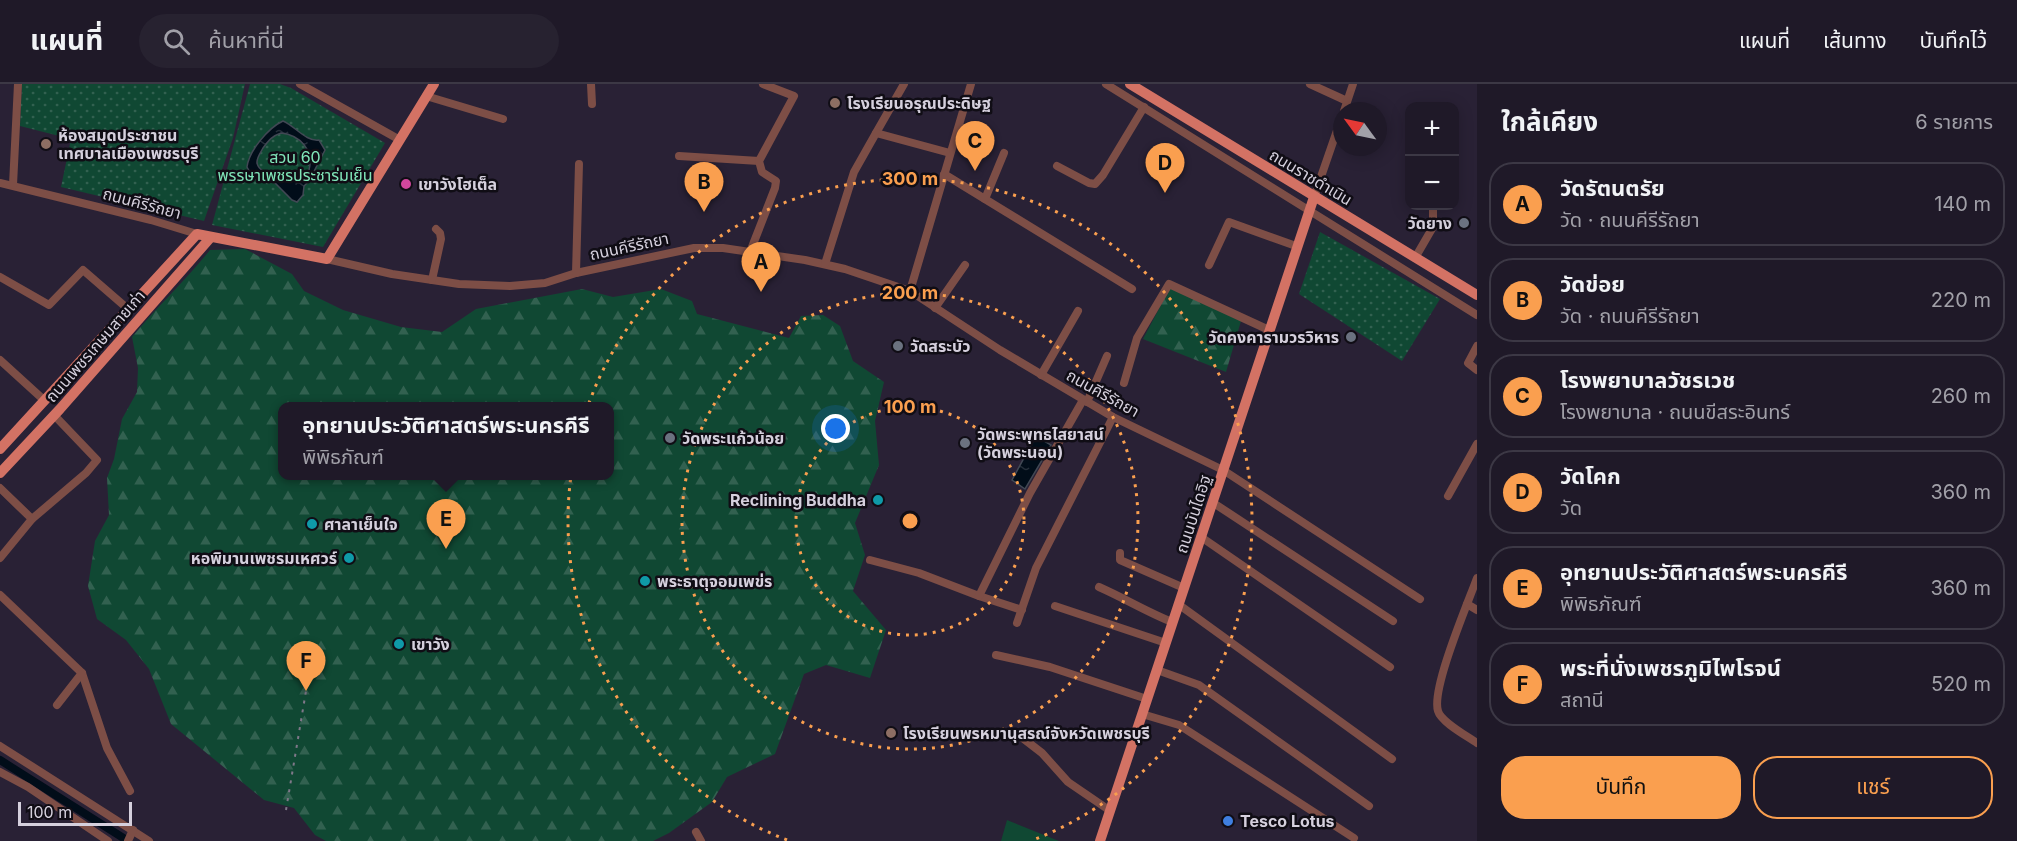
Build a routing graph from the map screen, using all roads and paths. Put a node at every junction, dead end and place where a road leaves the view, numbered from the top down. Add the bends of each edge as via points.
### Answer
1 (18, 84) edge
2 (300, 84) edge
3 (434, 84) edge
4 (591, 84) edge
5 (904, 84) edge
6 (971, 84) edge
7 (1106, 84) edge
8 (1130, 84) edge
9 (1310, 84) edge
10 (1353, 84) edge
11 (767, 85) edge
12 (426, 96) junction
13 (1347, 100) joint
14 (592, 104) dead end
15 (1144, 107) junction
16 (503, 119) dead end
17 (876, 133) junction
18 (400, 140) junction
19 (1333, 142) edge
20 (950, 153) junction
21 (1004, 153) dead end
22 (679, 156) dead end
23 (759, 160) junction
24 (579, 164) dead end
25 (1057, 166) dead end
26 (944, 174) junction
27 (0, 183) edge
28 (13, 185) junction
29 (1314, 196) junction
30 (985, 199) junction
31 (1309, 209) junction
32 (1433, 210) edge
33 (436, 229) dead end
34 (197, 234) junction
35 (210, 237) junction
36 (1296, 246) junction
37 (750, 252) junction
38 (1415, 258) junction
39 (327, 259) junction
40 (825, 264) junction
41 (966, 265) dead end
42 (1209, 265) dead end
43 (1408, 272) junction
44 (576, 273) junction
45 (0, 277) edge
46 (432, 280) junction
47 (1132, 289) dead end
48 (910, 291) junction
49 (1477, 296) edge
50 (935, 308) junction
51 (128, 309) junction
52 (1078, 311) dead end
53 (1477, 315) edge
54 (1269, 330) junction
55 (1477, 346) edge
56 (1107, 356) dead end
57 (0, 360) edge
58 (1477, 370) edge
59 (1041, 375) junction
60 (1124, 383) dead end
61 (45, 401) junction
62 (1085, 401) junction
63 (54, 415) junction
64 (1113, 417) junction
65 (1477, 444) edge
66 (0, 449) edge
67 (1223, 470) junction
68 (0, 473) edge
69 (0, 488) edge
70 (1448, 496) dead end
71 (1212, 502) junction
72 (32, 519) junction
73 (1201, 537) junction
74 (1119, 553) dead end
75 (0, 558) edge
76 (870, 560) dead end
77 (1477, 578) edge
78 (1099, 587) dead end
79 (1184, 588) junction
80 (0, 595) edge
81 (979, 596) junction
82 (1420, 599) dead end
83 (1178, 604) junction
84 (1467, 604) junction
85 (1055, 606) dead end
86 (1022, 610) junction
87 (1477, 610) edge
88 (1393, 621) dead end
89 (1172, 622) junction
90 (1017, 623) dead end
91 (1166, 643) junction
92 (996, 656) dead end
93 (1390, 667) dead end
94 (1157, 670) junction
95 (82, 673) junction
96 (1147, 699) junction
97 (57, 705) dead end
98 (1142, 714) junction
99 (1020, 736) dead end
100 (1477, 743) edge
101 (0, 746) edge
102 (1392, 759) dead end
103 (0, 772) edge
104 (130, 791) dead end
105 (1369, 806) dead end
106 (1109, 810) junction
107 (696, 832) dead end
108 (131, 835) edge
109 (1354, 838) dead end
110 (108, 841) edge
111 (149, 841) edge
112 (700, 841) edge
113 (1100, 841) edge

1 - 28 street
2 - 18 street
3 - 12 main road
4 - 14 street
5 - 17 street
6 - 20 street
7 - 15 street
8 - 29 main road, ถนนราชดำเนิน
9 - 13 street
10 - 13 street
11 - 23 street via 794,96
12 - 16 street
12 - 18 main road
15 - 25 street via 1097,183 1089,183
15 - 31 street
17 - 20 street
17 - 40 street via 854,172
18 - 39 main road
19 - 29 street
20 - 26 street
21 - 30 street
22 - 23 street
23 - 37 street via 762,172 776,181
24 - 44 street
26 - 30 street
26 - 48 street
27 - 28 street, ถนนคีรีรัถยา
28 - 34 street, ถนนคีรีรัถยา
29 - 31 main road, ถนนบันไดอิฐ
29 - 38 main road, ถนนราชดำเนิน
30 - 47 street
31 - 36 main road, ถนนบันไดอิฐ
31 - 43 street
32 - 38 street via 1433,227
33 - 46 street via 441,239
34 - 35 main road, ถนนคีรีรัถยา
34 - 51 main road, ถนนเพชรเกษมสายเก่า
35 - 39 main road, ถนนคีรีรัถยา
35 - 63 main road, ถนนเพชรเกษมสายเก่า
36 - 42 street via 1229,222
36 - 54 main road, ถนนบันไดอิฐ
37 - 40 street, ถนนคีรีรัถยา
37 - 44 street, ถนนคีรีรัถยา via 694,248
38 - 43 street
38 - 49 main road, ถนนราชดำเนิน
39 - 46 street, ถนนคีรีรัถยา
40 - 48 street, ถนนคีรีรัถยา
41 - 50 street
43 - 53 street
44 - 46 street, ถนนคีรีรัถยา via 545,283 510,286
45 - 51 street via 49,305 83,270
48 - 50 street, ถนนคีรีรัถยา
50 - 59 street, ถนนคีรีรัถยา
51 - 61 main road, ถนนเพชรเกษมสายเก่า
52 - 59 street
54 - 60 street via 1169,284 1137,338
54 - 67 main road, ถนนบันไดอิฐ
55 - 58 street via 1467,363
56 - 62 street
57 - 61 street
59 - 62 street, ถนนคีรีรัถยา
61 - 66 main road, ถนนเพชรเกษมสายเก่า
62 - 64 street, ถนนคีรีรัถยา
62 - 81 street via 1030,493
63 - 68 main road, ถนนเพชรเกษมสายเก่า
63 - 72 street via 97,460
64 - 67 street, ถนนคีรีรัถยา
64 - 86 street via 1036,568
65 - 70 street
67 - 71 main road, ถนนบันไดอิฐ
67 - 82 street, ถนนคีรีรัถยา
69 - 72 street
71 - 73 main road, ถนนบันไดอิฐ
71 - 88 street
72 - 75 street
73 - 79 main road, ถนนบันไดอิฐ
73 - 93 street
74 - 79 street via 1120,560
76 - 81 street via 919,573
77 - 84 street
78 - 89 street
79 - 83 main road, ถนนบันไดอิฐ
80 - 95 street
81 - 86 street
83 - 89 main road, ถนนบันไดอิฐ
83 - 102 street
84 - 87 street
84 - 100 street via 1446,661 1437,711
85 - 91 street
86 - 90 street
89 - 91 main road, ถนนบันไดอิฐ
91 - 94 main road, ถนนบันไดอิฐ
92 - 96 street via 1050,667
94 - 96 main road, ถนนบันไดอิฐ
94 - 105 street via 1199,685
95 - 97 street
95 - 104 street via 107,748
96 - 98 main road, ถนนบันไดอิฐ
98 - 106 main road, ถนนบันไดอิฐ
98 - 109 street via 1179,725
99 - 106 street via 1068,782
101 - 108 street
103 - 110 street
106 - 113 main road, ถนนบันไดอิฐ
107 - 112 street
108 - 111 street

